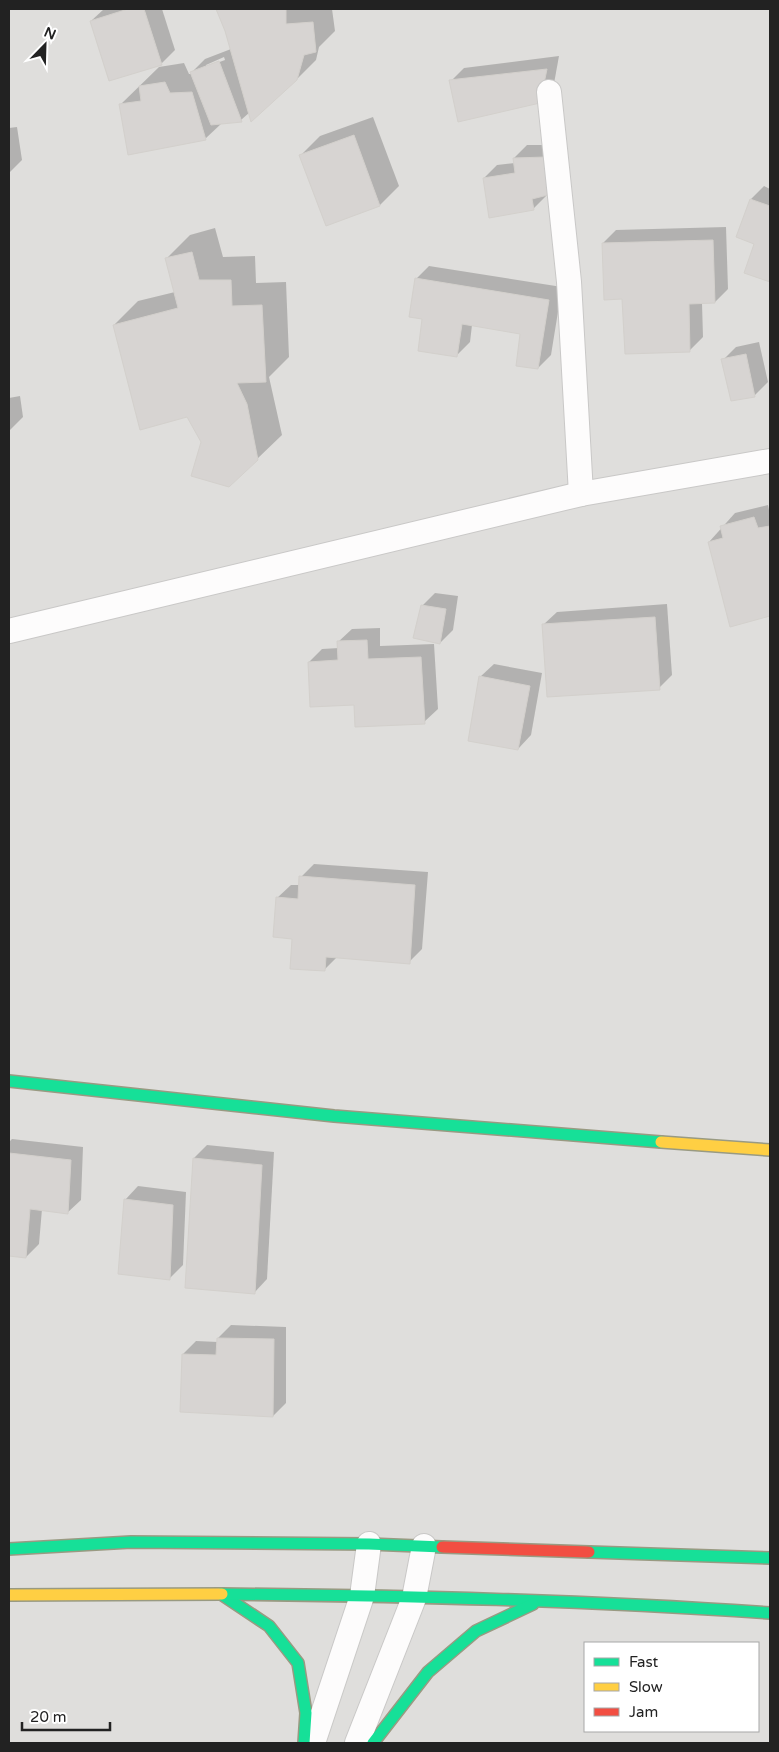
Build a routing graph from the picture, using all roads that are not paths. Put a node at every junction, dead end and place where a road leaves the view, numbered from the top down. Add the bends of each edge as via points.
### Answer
1 (549, 92) dead end
2 (770, 461) edge
3 (580, 494) junction
4 (9, 632) edge
5 (9, 1081) edge
6 (770, 1150) edge
7 (369, 1544) junction
8 (424, 1546) junction
9 (9, 1549) edge
10 (770, 1558) edge
11 (221, 1594) junction
12 (9, 1595) edge
13 (362, 1596) junction
14 (414, 1598) junction
15 (537, 1602) junction
16 (770, 1613) edge
17 (304, 1743) edge
18 (313, 1743) edge
19 (357, 1743) edge
20 (373, 1743) edge

1 - 3 street via 569,282
2 - 3 street
3 - 4 street
5 - 6 main road via 334,1116
7 - 8 main road
7 - 9 main road via 132,1542
7 - 13 street
8 - 10 main road
8 - 14 street
11 - 12 main road
11 - 13 main road
11 - 17 main road via 270,1626 298,1663 306,1712
13 - 14 main road
13 - 18 street
14 - 15 main road
14 - 19 street
15 - 16 main road
15 - 20 main road via 476,1631 428,1672

